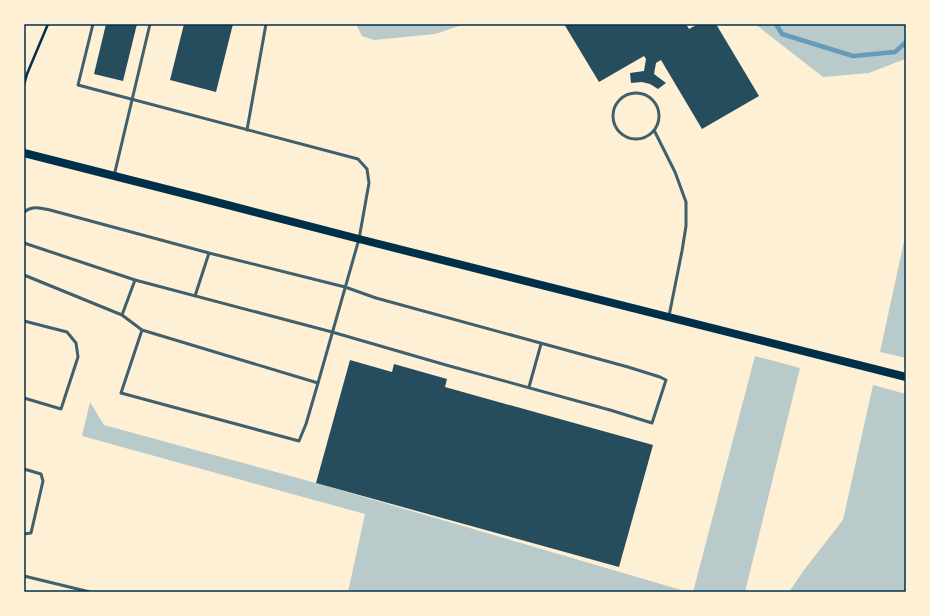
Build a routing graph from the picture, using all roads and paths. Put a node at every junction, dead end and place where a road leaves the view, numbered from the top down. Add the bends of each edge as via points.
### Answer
1 (48, 24) edge
2 (93, 24) edge
3 (150, 24) edge
4 (266, 24) edge
5 (24, 85) edge
6 (132, 99) junction
7 (247, 130) junction
8 (654, 130) junction
9 (24, 153) edge
10 (114, 176) junction
11 (24, 212) edge
12 (359, 239) junction
13 (24, 243) edge
14 (209, 252) junction
15 (24, 275) edge
16 (135, 280) junction
17 (345, 288) junction
18 (196, 296) junction
19 (122, 315) junction
20 (668, 317) junction
21 (24, 321) edge
22 (142, 330) junction
23 (332, 332) junction
24 (541, 344) junction
25 (906, 377) edge
26 (318, 383) junction
27 (528, 387) junction
28 (24, 398) edge
29 (24, 469) edge
30 (24, 534) edge
31 (24, 576) edge
32 (90, 592) edge

1 - 5 path
2 - 6 lane via 78,85
3 - 6 lane
4 - 7 lane
6 - 7 lane
6 - 10 lane
7 - 12 lane via 358,159 367,169 369,183
8 - 8 lane via 642,139 626,138 615,127 612,119 616,104 628,94 643,94 650,98 655,103 659,117
8 - 20 lane via 675,172 686,202 686,226
9 - 10 main road
10 - 12 main road
11 - 14 lane via 36,207 50,210
12 - 17 lane
12 - 20 main road
13 - 16 lane
14 - 17 lane
14 - 18 lane
15 - 19 lane
16 - 18 lane
16 - 19 lane
17 - 23 lane
17 - 24 lane
18 - 23 lane
19 - 22 lane
20 - 25 main road
21 - 28 lane via 67,332 76,343 78,357 61,409
22 - 26 lane
22 - 26 lane via 121,393 299,441
23 - 26 lane
23 - 27 lane
24 - 27 lane
24 - 27 lane via 666,380 652,423
29 - 30 lane via 40,474 43,481 31,532
31 - 32 lane

